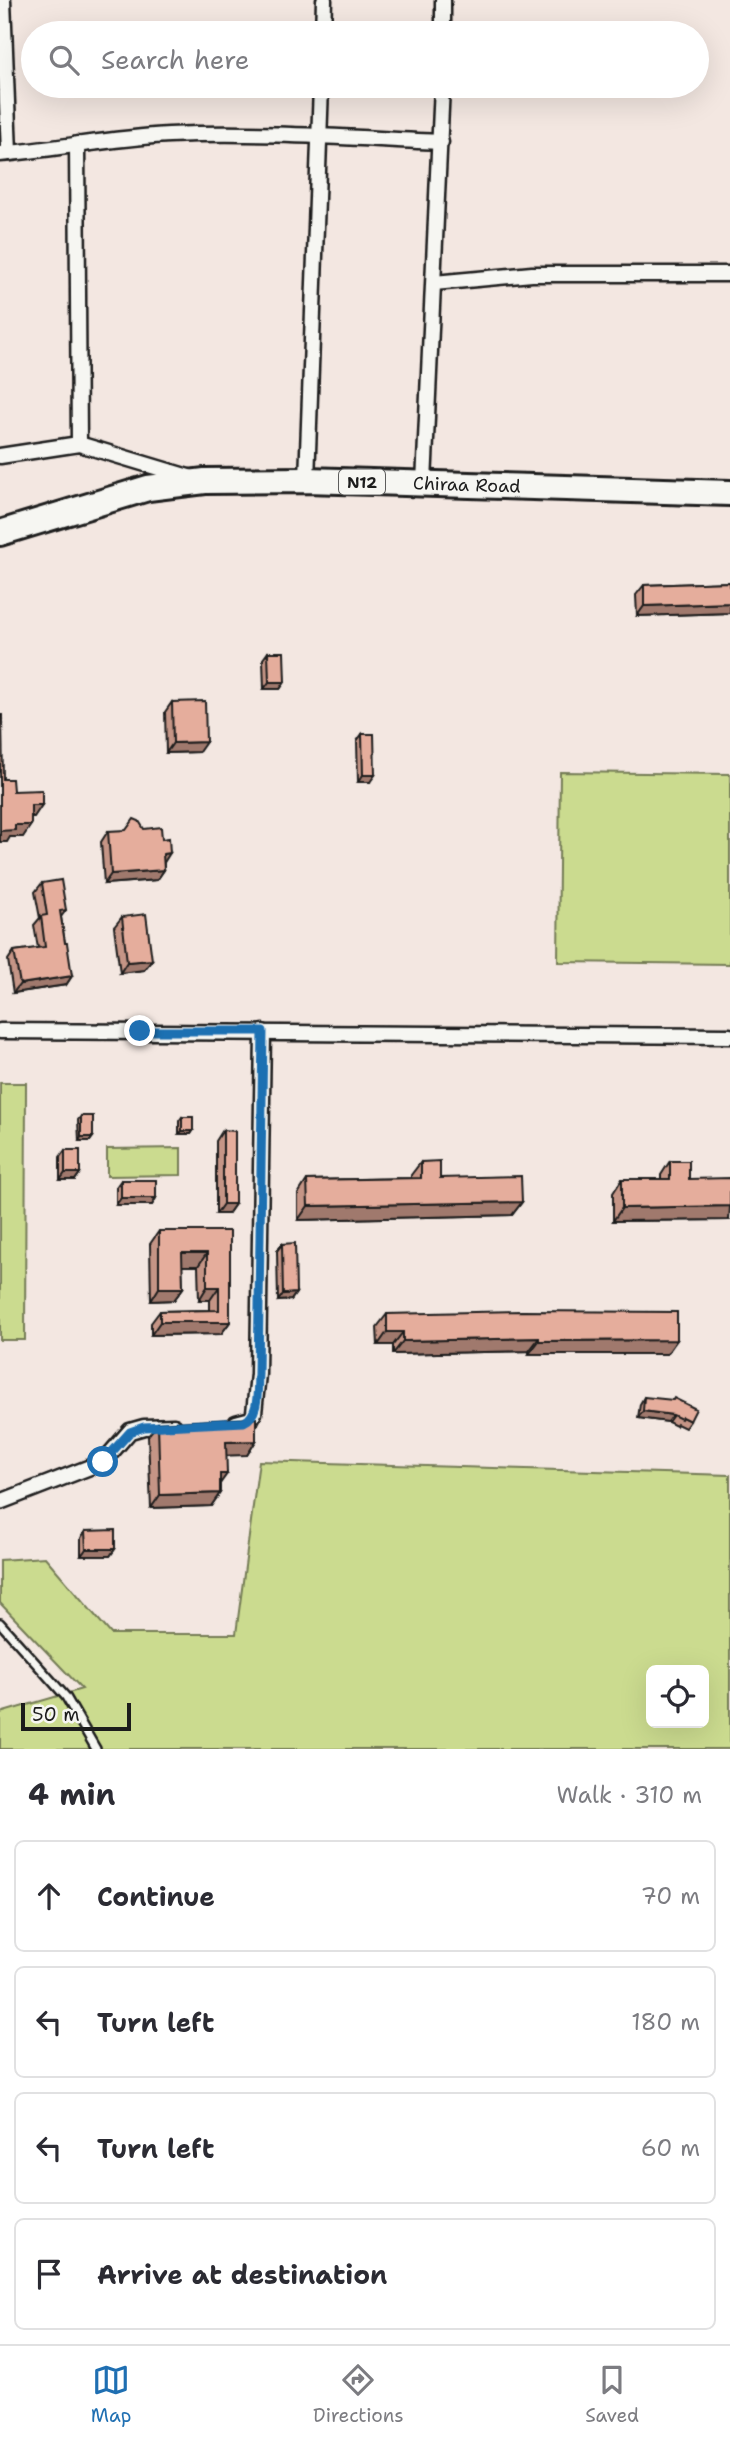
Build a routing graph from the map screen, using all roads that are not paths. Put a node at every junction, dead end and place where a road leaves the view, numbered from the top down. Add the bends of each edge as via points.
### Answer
1 (3, 0) edge
2 (324, 0) edge
3 (443, 0) edge
4 (323, 21) edge
5 (443, 21) edge
6 (321, 98) edge
7 (442, 98) edge
8 (320, 137) junction
9 (441, 142) junction
10 (77, 144) junction
11 (5, 153) edge
12 (730, 274) edge
13 (434, 283) junction
14 (79, 444) junction
15 (0, 456) edge
16 (307, 480) junction
17 (205, 481) junction
18 (424, 483) junction
19 (730, 493) edge
20 (0, 533) edge
21 (0, 1031) edge
22 (263, 1031) junction
23 (730, 1035) edge
24 (219, 1423) edge
25 (194, 1425) edge
26 (0, 1502) edge
27 (0, 1623) edge
28 (96, 1749) edge

1 - 11 street
2 - 4 street
3 - 5 street
6 - 8 street
7 - 9 street
8 - 9 street
8 - 10 street via 170,135
8 - 16 street
9 - 13 street
10 - 11 street
10 - 14 street
12 - 13 street via 532,274
13 - 18 street
14 - 15 street
14 - 17 street
16 - 17 highway, Chiraa Road / N12
16 - 18 highway, Chiraa Road / N12
17 - 20 highway, Chiraa Road / N12 via 148,488
18 - 19 highway, Chiraa Road / N12
21 - 22 street
22 - 23 street
22 - 24 street via 254,1413 244,1422
25 - 26 street via 130,1432 103,1462
27 - 28 lane via 66,1698

